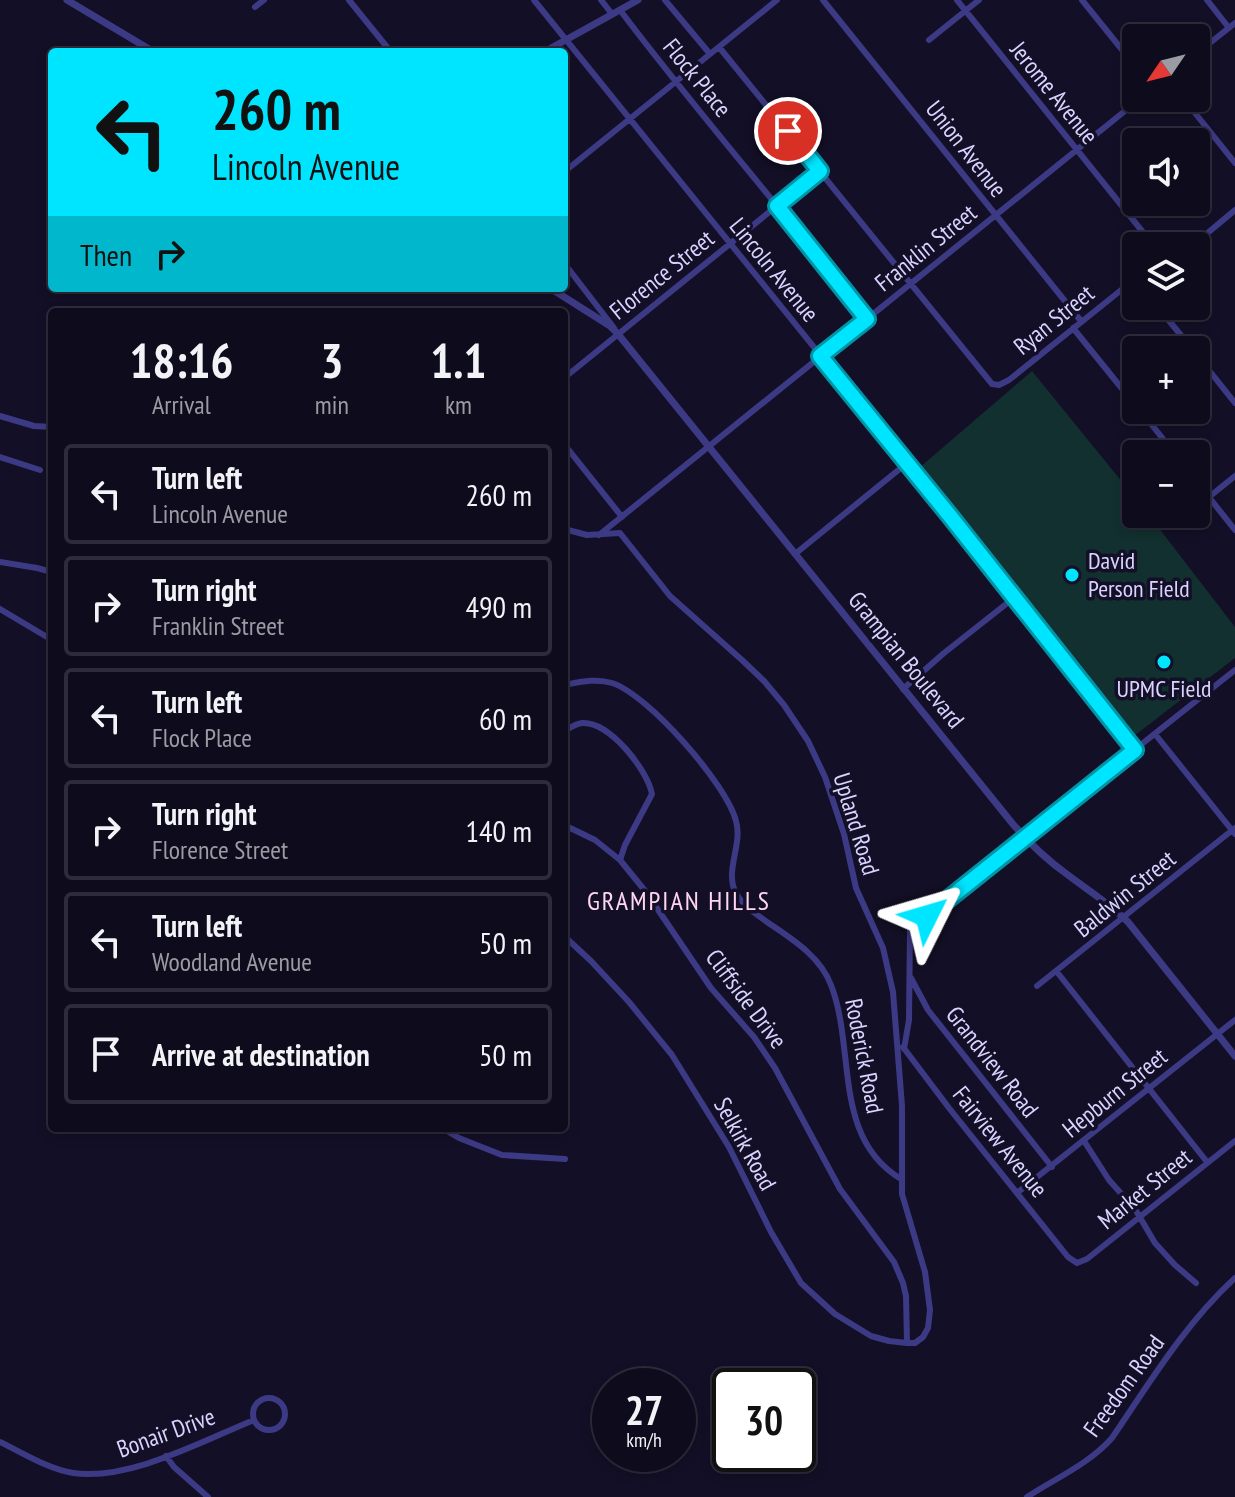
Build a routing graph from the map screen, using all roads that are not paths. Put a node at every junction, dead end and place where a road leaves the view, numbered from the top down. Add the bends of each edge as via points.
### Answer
1 (67, 0) edge
2 (264, 0) edge
3 (349, 0) edge
4 (534, 0) edge
5 (601, 0) edge
6 (638, 0) edge
7 (665, 0) edge
8 (777, 0) edge
9 (823, 0) edge
10 (957, 0) edge
11 (979, 0) edge
12 (1082, 0) edge
13 (1207, 0) edge
14 (255, 7) dead end
15 (966, 11) junction
16 (616, 12) junction
17 (1232, 25) edge
18 (566, 40) junction
19 (929, 40) dead end
20 (1210, 43) edge
21 (719, 47) junction
22 (147, 48) edge
23 (388, 48) edge
24 (551, 48) edge
25 (1122, 50) edge
26 (710, 54) junction
27 (677, 81) junction
28 (1124, 112) edge
29 (1194, 112) edge
30 (630, 119) junction
31 (1077, 150) junction
32 (1235, 163) edge
33 (568, 169) edge
34 (820, 171) junction
35 (777, 206) junction
36 (1235, 210) edge
37 (996, 216) junction
38 (1143, 232) edge
39 (1209, 232) edge
40 (730, 244) junction
41 (568, 268) edge
42 (911, 284) junction
43 (1122, 290) edge
44 (556, 292) edge
45 (867, 319) junction
46 (1168, 320) edge
47 (1081, 321) junction
48 (1073, 328) junction
49 (618, 334) junction
50 (1181, 336) edge
51 (820, 356) junction
52 (1210, 372) edge
53 (568, 375) edge
54 (1122, 388) edge
55 (1235, 403) edge
56 (0, 416) edge
57 (1151, 424) edge
58 (48, 427) edge
59 (1164, 440) edge
60 (708, 446) junction
61 (568, 449) edge
62 (0, 457) edge
63 (907, 463) junction
64 (40, 470) dead end
65 (1235, 476) edge
66 (1210, 496) edge
67 (1210, 498) edge
68 (622, 517) junction
69 (568, 530) edge
70 (1235, 530) edge
71 (599, 535) junction
72 (795, 554) junction
73 (0, 562) edge
74 (48, 571) edge
75 (1015, 597) junction
76 (0, 609) edge
77 (48, 638) edge
78 (1235, 670) edge
79 (568, 684) edge
80 (903, 689) junction
81 (568, 729) edge
82 (1155, 734) junction
83 (1135, 750) junction
84 (568, 827) edge
85 (1234, 831) edge
86 (1025, 838) junction
87 (620, 860) junction
88 (1124, 918) junction
89 (568, 940) edge
90 (1057, 972) junction
91 (910, 976) junction
92 (1037, 986) dead end
93 (1235, 1020) edge
94 (1217, 1034) junction
95 (898, 1041) junction
96 (904, 1049) junction
97 (1235, 1056) edge
98 (1150, 1089) junction
99 (449, 1132) edge
100 (1084, 1141) junction
101 (1235, 1141) edge
102 (565, 1159) dead end
103 (1207, 1162) junction
104 (1052, 1167) junction
105 (901, 1179) junction
106 (1017, 1193) junction
107 (1139, 1217) junction
108 (1077, 1263) joint
109 (1235, 1278) edge
110 (1196, 1283) dead end
111 (907, 1343) junction
112 (254, 1420) junction
113 (0, 1442) edge
114 (166, 1456) junction
115 (208, 1497) edge
116 (1027, 1497) edge

1 - 22 street
2 - 14 street
3 - 23 street
4 - 18 street, Lincoln Avenue
5 - 16 street, Flock Place
6 - 16 street
7 - 26 street
8 - 21 street
9 - 37 street, Union Avenue
10 - 15 street, Jerome Avenue
11 - 15 street
12 - 25 street
13 - 17 street
15 - 19 street
15 - 31 street, Jerome Avenue
16 - 18 street
16 - 27 street, Flock Place
17 - 20 street
18 - 24 street
18 - 30 street, Lincoln Avenue
21 - 26 street
21 - 34 street
26 - 27 street
27 - 30 street
27 - 35 street, Flock Place
28 - 31 street, Franklin Street
29 - 32 street
30 - 33 street
30 - 40 street, Lincoln Avenue
31 - 37 street, Franklin Street
31 - 38 street, Jerome Avenue
34 - 35 street, Florence Street
34 - 42 street
35 - 40 street, Florence Street
35 - 45 street, Flock Place
36 - 39 street
37 - 42 street, Franklin Street
37 - 47 street, Union Avenue
40 - 49 street, Florence Street
40 - 51 street, Lincoln Avenue
41 - 49 street
42 - 45 street, Franklin Street
42 - 48 street, Ryan Street via 997,385
43 - 47 street, Ryan Street
44 - 49 street, Grampian Boulevard
45 - 51 street, Franklin Street
46 - 50 street
47 - 48 street, Ryan Street
48 - 54 street
49 - 53 street, Florence Street
49 - 60 street, Grampian Boulevard
51 - 60 street, Franklin Street
51 - 63 street, Lincoln Avenue
52 - 55 street
56 - 58 street
57 - 59 street
60 - 68 street, Franklin Street
60 - 72 street, Grampian Boulevard
61 - 68 street
62 - 64 street
63 - 72 street
63 - 75 street, Lincoln Avenue
65 - 66 street
67 - 70 street
68 - 71 street
69 - 71 street, Upland Road
71 - 95 street, Upland Road via 620,533 670,596 764,681 808,741 834,802 856,888 883,948
72 - 80 street, Grampian Boulevard
73 - 74 street
75 - 80 street
75 - 83 street, Lincoln Avenue
76 - 77 street
78 - 82 street
79 - 105 street, Roderick Road via 606,682 636,697 676,733 712,779 736,821 736,894 809,954 829,980 859,1130 879,1163
80 - 86 street, Grampian Boulevard
81 - 87 street via 581,723 595,726 633,757 649,783 650,801
82 - 83 street
82 - 85 street
83 - 86 street
84 - 87 street, Cliffside Drive
85 - 88 street, Baldwin Street
86 - 88 street, Grampian Boulevard
86 - 91 street via 910,930
87 - 111 street, Cliffside Drive via 711,988 754,1037 840,1189 894,1262 906,1296
88 - 90 street, Baldwin Street
88 - 94 street, Grampian Boulevard
89 - 111 street, Selkirk Road via 672,1055 729,1147 801,1283 835,1314 871,1336
90 - 92 street, Baldwin Street
90 - 98 street
91 - 96 street
91 - 104 street, Grandview Road via 928,1010
93 - 94 street, Hepburn Street
94 - 97 street, Grampian Boulevard
94 - 98 street, Hepburn Street
95 - 96 street, Fairview Avenue
95 - 105 street, Upland Road
96 - 106 street, Fairview Avenue
98 - 100 street, Hepburn Street
98 - 103 street
99 - 102 street via 502,1155
100 - 104 street, Hepburn Street
100 - 107 street
101 - 103 street, Market Street
103 - 107 street, Market Street
104 - 106 street, Hepburn Street
105 - 111 street, Upland Road via 930,1310 926,1333
106 - 108 street, Fairview Avenue
107 - 108 street, Market Street
107 - 110 street via 1155,1243
109 - 116 street, Freedom Road via 1191,1323 1102,1450
112 - 112 street, Bonair Drive via 262,1429 275,1430 284,1422 285,1409 277,1400 264,1399 255,1407
112 - 114 street, Bonair Drive
113 - 114 street, Bonair Drive via 70,1472 128,1469
114 - 115 street

